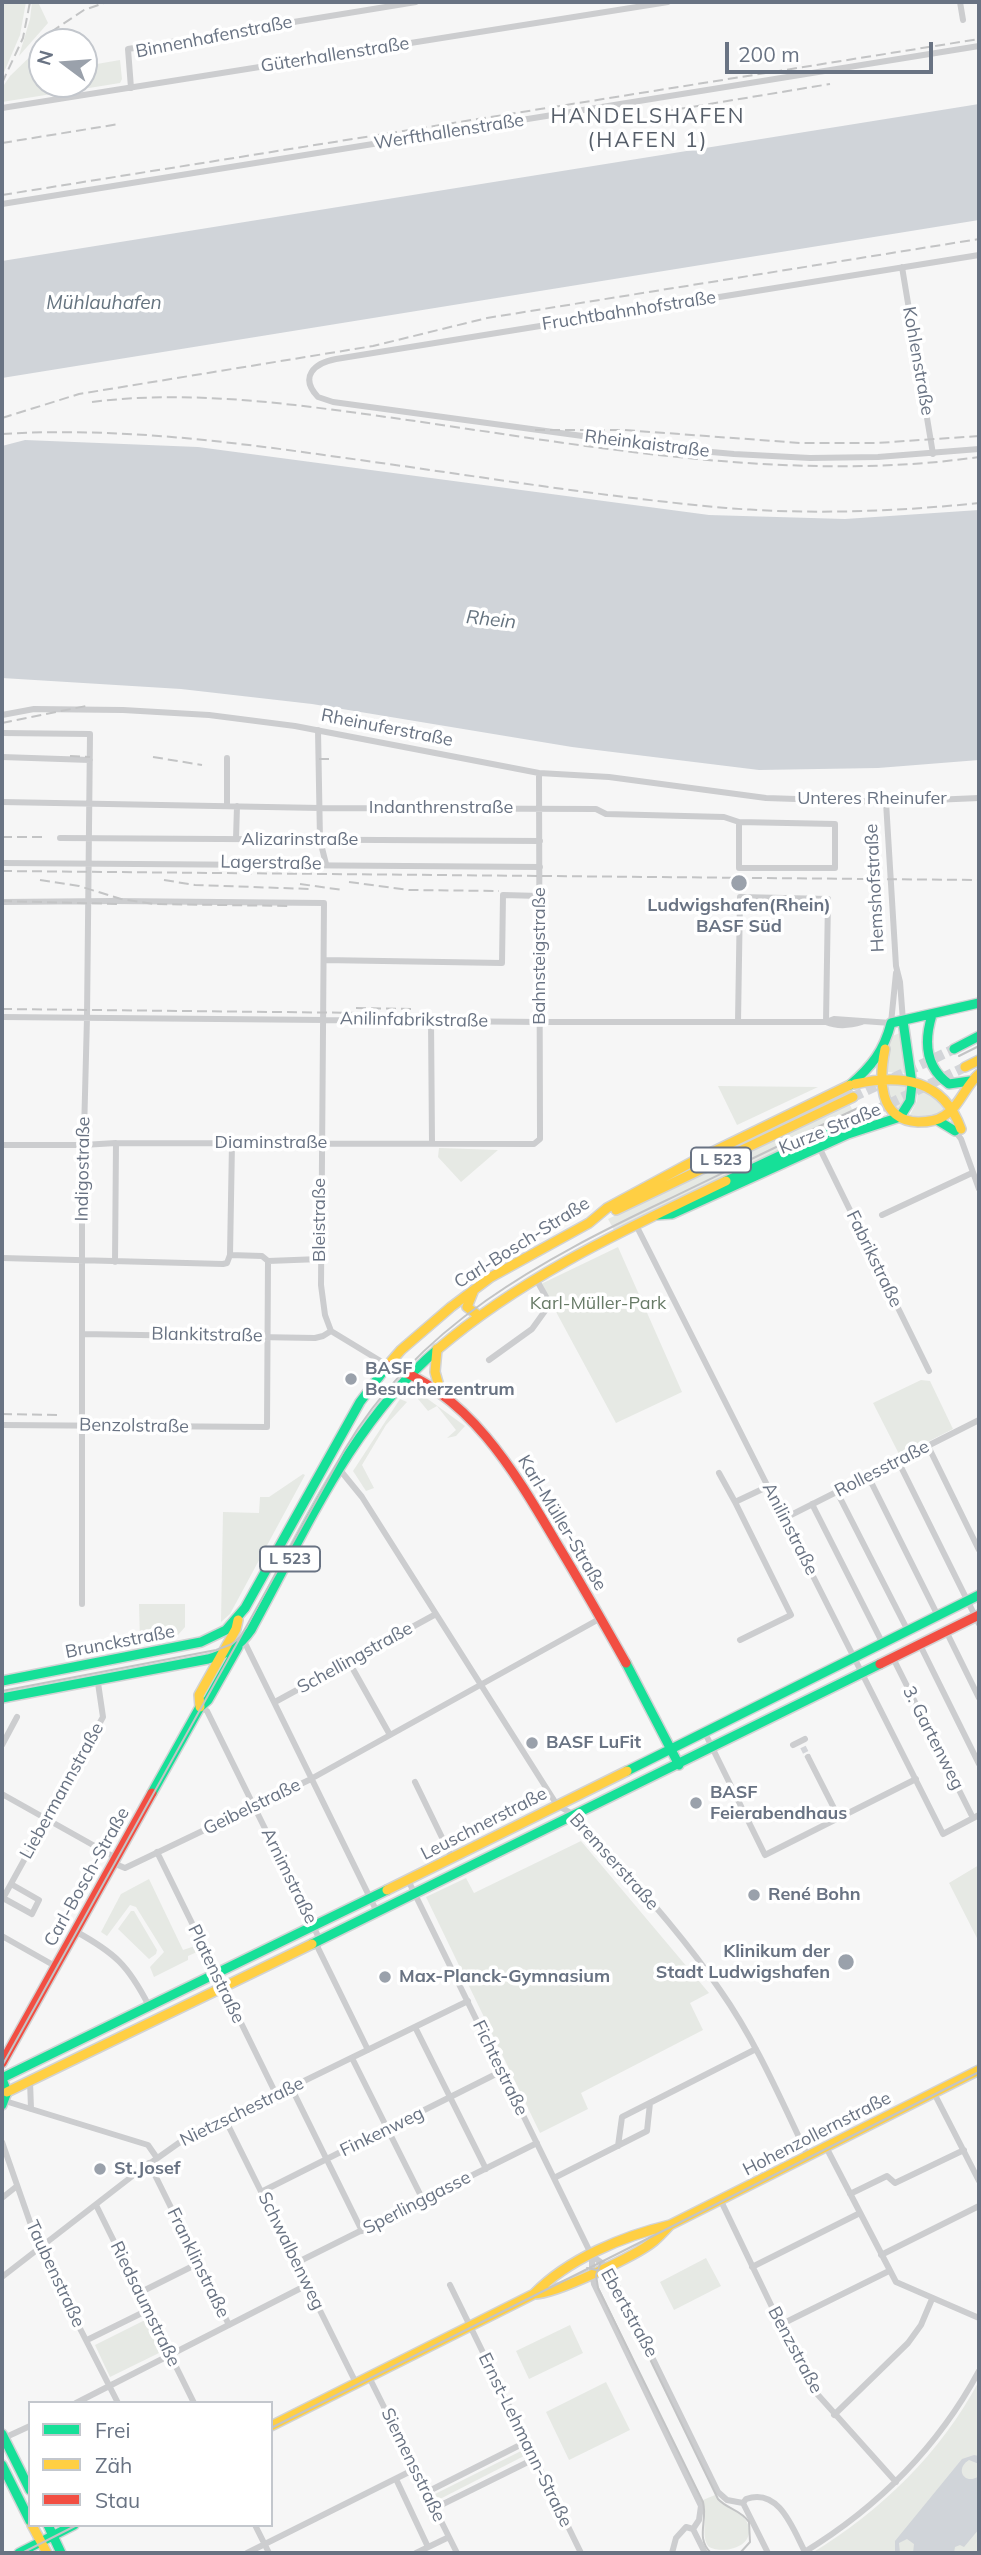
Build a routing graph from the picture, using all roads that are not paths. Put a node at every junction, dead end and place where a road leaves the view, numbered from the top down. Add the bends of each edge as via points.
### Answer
1 (416, 2) edge
2 (668, 2) edge
3 (960, 2) edge
4 (963, 20) dead end
5 (979, 46) edge
6 (131, 88) junction
7 (2, 108) edge
8 (2, 204) edge
9 (979, 255) edge
10 (902, 267) junction
11 (318, 397) joint
12 (979, 450) edge
13 (933, 454) junction
14 (2, 715) edge
15 (318, 730) junction
16 (2, 733) edge
17 (2, 757) edge
18 (227, 758) dead end
19 (90, 760) junction
20 (539, 773) junction
21 (766, 798) joint
22 (979, 798) edge
23 (2, 802) edge
24 (89, 802) junction
25 (886, 802) junction
26 (227, 805) junction
27 (237, 806) junction
28 (320, 808) junction
29 (540, 808) junction
30 (739, 822) junction
31 (60, 838) dead end
32 (89, 839) junction
33 (236, 839) junction
34 (320, 839) junction
35 (540, 841) junction
36 (2, 863) edge
37 (89, 863) junction
38 (326, 864) junction
39 (540, 867) junction
40 (540, 896) junction
41 (88, 901) junction
42 (2, 902) edge
43 (324, 960) junction
44 (896, 973) junction
45 (979, 1003) edge
46 (932, 1015) junction
47 (2, 1017) edge
48 (88, 1017) junction
49 (323, 1019) junction
50 (431, 1020) junction
51 (903, 1021) junction
52 (541, 1022) junction
53 (738, 1022) junction
54 (826, 1022) junction
55 (891, 1023) junction
56 (979, 1036) edge
57 (885, 1049) junction
58 (954, 1049) tunnel mouth
59 (979, 1060) edge
60 (965, 1068) tunnel mouth
61 (979, 1074) edge
62 (880, 1078) junction
63 (912, 1081) junction
64 (970, 1081) junction
65 (850, 1085) junction
66 (853, 1097) tunnel mouth
67 (956, 1113) junction
68 (900, 1116) junction
69 (862, 1117) tunnel mouth
70 (937, 1120) junction
71 (959, 1133) junction
72 (540, 1139) joint
73 (116, 1143) junction
74 (232, 1143) junction
75 (432, 1143) junction
76 (321, 1144) junction
77 (2, 1145) edge
78 (83, 1145) junction
79 (819, 1147) junction
80 (972, 1173) junction
81 (979, 1189) edge
82 (655, 1215) junction
83 (882, 1216) dead end
84 (589, 1223) junction
85 (636, 1224) junction
86 (230, 1255) junction
87 (2, 1258) edge
88 (82, 1259) junction
89 (320, 1259) junction
90 (268, 1261) junction
91 (115, 1262) junction
92 (536, 1279) junction
93 (475, 1289) junction
94 (479, 1316) junction
95 (331, 1331) junction
96 (82, 1334) junction
97 (268, 1336) junction
98 (437, 1349) junction
99 (489, 1360) dead end
100 (387, 1365) junction
101 (929, 1371) dead end
102 (412, 1374) junction
103 (441, 1393) junction
104 (979, 1420) edge
105 (2, 1425) edge
106 (82, 1425) junction
107 (928, 1446) junction
108 (898, 1461) junction
109 (340, 1470) junction
110 (719, 1473) dead end
111 (868, 1476) junction
112 (768, 1486) junction
113 (837, 1492) junction
114 (734, 1502) junction
115 (812, 1504) junction
116 (785, 1518) junction
117 (979, 1550) edge
118 (979, 1595) edge
119 (968, 1601) junction
120 (82, 1604) dead end
121 (436, 1614) junction
122 (938, 1616) junction
123 (601, 1618) junction
124 (978, 1619) edge
125 (238, 1620) junction
126 (908, 1631) junction
127 (946, 1631) junction
128 (740, 1640) dead end
129 (241, 1644) junction
130 (883, 1644) junction
131 (920, 1645) junction
132 (221, 1656) junction
133 (855, 1658) junction
134 (893, 1658) junction
135 (349, 1662) junction
136 (862, 1673) junction
137 (100, 1678) junction
138 (2, 1681) edge
139 (480, 1685) junction
140 (2, 1698) edge
141 (979, 1698) edge
142 (275, 1702) junction
143 (200, 1707) junction
144 (17, 1717) dead end
145 (705, 1733) junction
146 (390, 1735) junction
147 (2, 1745) edge
148 (712, 1748) junction
149 (671, 1749) junction
150 (808, 1757) tunnel mouth
151 (979, 1764) edge
152 (679, 1765) junction
153 (312, 1778) junction
154 (916, 1779) junction
155 (415, 1782) dead end
156 (2, 1794) edge
157 (557, 1805) junction
158 (254, 1806) junction
159 (576, 1816) junction
160 (976, 1817) edge
161 (839, 1818) junction
162 (47, 1819) junction
163 (157, 1853) junction
164 (451, 1856) junction
165 (114, 1860) junction
166 (408, 1880) junction
167 (11, 1884) junction
168 (3, 1894) edge
169 (415, 1894) junction
170 (370, 1898) junction
171 (377, 1912) junction
172 (313, 1926) junction
173 (75, 1931) junction
174 (2, 1936) edge
175 (318, 1941) junction
176 (55, 1966) junction
177 (216, 1974) junction
178 (223, 1987) junction
179 (468, 2001) junction
180 (149, 2006) junction
181 (415, 2027) junction
182 (756, 2049) junction
183 (368, 2050) junction
184 (352, 2058) junction
185 (2, 2063) edge
186 (979, 2070) edge
187 (502, 2071) junction
188 (2, 2079) edge
189 (30, 2081) junction
190 (291, 2087) junction
191 (934, 2092) junction
192 (276, 2094) junction
193 (451, 2098) junction
194 (4, 2099) edge
195 (650, 2103) junction
196 (31, 2109) junction
197 (225, 2119) junction
198 (387, 2129) junction
199 (2, 2142) edge
200 (537, 2143) junction
201 (618, 2146) junction
202 (827, 2147) junction
203 (964, 2150) junction
204 (808, 2156) junction
205 (156, 2158) junction
206 (327, 2159) junction
207 (149, 2163) junction
208 (486, 2169) junction
209 (554, 2178) junction
210 (979, 2181) edge
211 (17, 2186) junction
212 (261, 2192) junction
213 (850, 2194) junction
214 (2, 2198) edge
215 (423, 2200) junction
216 (720, 2201) junction
217 (96, 2204) junction
218 (979, 2206) edge
219 (860, 2213) junction
220 (670, 2225) junction
221 (362, 2231) junction
222 (39, 2248) junction
223 (881, 2255) junction
224 (593, 2256) junction
225 (199, 2263) junction
226 (296, 2263) junction
227 (606, 2266) junction
228 (752, 2267) junction
229 (890, 2271) junction
230 (592, 2273) junction
231 (2, 2277) edge
232 (307, 2285) junction
233 (450, 2285) dead end
234 (139, 2293) junction
235 (534, 2294) junction
236 (932, 2299) junction
237 (148, 2310) junction
238 (979, 2318) edge
239 (229, 2325) junction
240 (780, 2325) junction
241 (470, 2326) junction
242 (87, 2340) junction
243 (170, 2354) junction
244 (979, 2371) edge
245 (369, 2377) junction
246 (356, 2384) junction
247 (109, 2385) junction
248 (80, 2401) edge
249 (117, 2401) edge
250 (193, 2401) edge
251 (834, 2415) junction
252 (273, 2425) edge
253 (28, 2427) edge
254 (3, 2437) edge
255 (526, 2442) junction
256 (534, 2459) junction
257 (2, 2465) edge
258 (415, 2469) junction
259 (396, 2479) junction
260 (896, 2483) junction
261 (28, 2486) edge
262 (427, 2492) junction
263 (743, 2503) junction
264 (435, 2508) junction
265 (28, 2517) edge
266 (33, 2527) edge
267 (49, 2527) edge
268 (70, 2527) edge
269 (256, 2527) edge
270 (693, 2529) junction
271 (53, 2536) junction
272 (449, 2537) junction
273 (41, 2542) junction
274 (265, 2544) junction
275 (428, 2547) junction
276 (803, 2552) edge
277 (19, 2553) edge
278 (47, 2553) edge
279 (61, 2553) edge
280 (247, 2553) edge
281 (269, 2553) edge
282 (415, 2553) edge
283 (457, 2553) edge
284 (581, 2553) edge
285 (672, 2553) edge
286 (705, 2553) edge
287 (768, 2553) edge

1 - 6 street, Binnenhafenstraße via 128,49
2 - 6 street, Güterhallenstraße
3 - 4 street
5 - 8 street, Werfthallenstraße
6 - 7 street, Güterhallenstraße
9 - 10 street, Fruchtbahnhofstraße
10 - 11 street, Fruchtbahnhofstraße via 326,361 311,373 311,387
10 - 13 street, Kohlenstraße
11 - 13 street, Rheinkaistraße via 450,420 704,452 820,458
12 - 13 street, Rheinkaistraße
14 - 15 street, Rheinuferstraße via 34,709 122,710 209,715
15 - 20 street, Rheinuferstraße
15 - 28 street
16 - 19 street, Indigostraße via 90,734
17 - 19 street
18 - 26 street
19 - 24 street, Indigostraße
20 - 21 street, Rheinuferstraße via 609,777
20 - 29 street, Bahnsteigstraße
21 - 25 street, Unteres Rheinufer
22 - 25 street, Unteres Rheinufer
23 - 24 street, Indanthrenstraße
24 - 26 street, Indanthrenstraße
24 - 32 street, Indigostraße
25 - 44 street, Hemshofstraße
26 - 27 street, Indanthrenstraße
27 - 28 street, Indanthrenstraße
27 - 33 street
28 - 29 street, Indanthrenstraße
28 - 34 street
29 - 30 street, Indanthrenstraße via 724,817
29 - 35 street, Bahnsteigstraße
30 - 30 street, Indanthrenstraße via 835,824 835,868 739,868
31 - 32 street, Alizarinstraße
32 - 33 street, Alizarinstraße
32 - 37 street, Indigostraße
33 - 34 street, Alizarinstraße
34 - 35 street, Alizarinstraße
34 - 38 street
35 - 39 street, Bahnsteigstraße
36 - 37 street, Lagerstraße
37 - 38 street, Lagerstraße
37 - 41 street, Indigostraße
38 - 39 street, Lagerstraße
39 - 40 street, Bahnsteigstraße
40 - 43 street via 503,895 502,963
40 - 52 street, Bahnsteigstraße
41 - 42 street
41 - 43 street, Bleistraße via 324,903
41 - 48 street, Indigostraße
43 - 49 street, Bleistraße
44 - 51 street, Hemshofstraße
44 - 55 street, Hemshofstraße
45 - 46 street
46 - 51 street
46 - 64 street via 926,1039 935,1070 949,1084
47 - 48 street, Anilinfabrikstraße
48 - 49 street, Anilinfabrikstraße
48 - 78 street, Indigostraße
49 - 50 street, Anilinfabrikstraße
49 - 76 street, Bleistraße
50 - 52 street, Anilinfabrikstraße
50 - 75 street
51 - 55 street
51 - 63 street, Hemshofstraße
52 - 53 street, Anilinfabrikstraße
52 - 72 street, Bahnsteigstraße
53 - 54 street, Anilinfabrikstraße
53 - 54 street via 740,897 828,899
54 - 55 street, Anilinfabrikstraße
55 - 57 street, L 523
56 - 58 street
57 - 62 street, L 523
57 - 65 street, L 523
59 - 60 street
61 - 64 street
62 - 63 street
62 - 65 street
62 - 68 street via 886,1102
63 - 67 street via 932,1089
63 - 68 street, Hemshofstraße via 910,1101
64 - 67 street
65 - 84 street, Carl-Bosch-Straße / L 523 via 669,1175 607,1208
66 - 84 street, L 523
67 - 70 street
67 - 71 street
68 - 70 street via 911,1122
68 - 79 street, Kurze Straße / L 523
69 - 82 street, L 523
70 - 71 street
71 - 80 street
72 - 75 street, Diaminstraße via 534,1144
73 - 74 street, Diaminstraße
73 - 78 street, Diaminstraße
73 - 91 street
74 - 76 street, Diaminstraße
74 - 86 street
75 - 76 street, Diaminstraße
76 - 89 street, Bleistraße
77 - 78 street, Diaminstraße
78 - 88 street, Indigostraße
79 - 82 street, Kurze Straße / L 523 via 672,1214
79 - 101 street, Fabrikstraße
80 - 81 street
80 - 83 street
82 - 85 street, Carl-Bosch-Straße / L 523
84 - 93 street, Carl-Bosch-Straße / L 523
85 - 92 street, Carl-Bosch-Straße / L 523
85 - 112 street, Anilinstraße
86 - 90 street via 261,1256
86 - 91 street via 223,1264
87 - 88 street
88 - 91 street
88 - 96 street, Indigostraße
89 - 90 street
89 - 95 street, Bleistraße via 321,1300
90 - 97 street
92 - 94 street, Carl-Bosch-Straße / L 523
92 - 99 street via 550,1304 532,1329
93 - 94 street via 467,1305
93 - 100 street, Carl-Bosch-Straße / L 523
94 - 98 street, Carl-Bosch-Straße / L 523
95 - 97 street, Blankitstraße via 315,1338
95 - 100 street, Karl-Müller-Straße
96 - 97 street, Blankitstraße
96 - 106 street, Indigostraße
97 - 106 street, Benzolstraße via 267,1427
98 - 102 street, Carl-Bosch-Straße / L 523
98 - 103 street via 435,1372
100 - 102 street, Karl-Müller-Straße
100 - 125 street, Carl-Bosch-Straße / L 523 via 360,1402
102 - 103 street, Karl-Müller-Straße
102 - 109 street, Carl-Bosch-Straße / L 523
103 - 123 street, Karl-Müller-Straße via 500,1452
104 - 107 street, Rollesstraße
105 - 106 street, Benzolstraße
106 - 120 street, Indigostraße
107 - 108 street, Rollesstraße
107 - 117 street
108 - 111 street, Rollesstraße
108 - 119 street
109 - 121 street, Bremserstraße
109 - 129 street, Carl-Bosch-Straße / L 523
110 - 114 street
111 - 113 street, Rollesstraße
111 - 122 street
112 - 114 street
112 - 116 street, Anilinstraße
113 - 115 street, Rollesstraße
113 - 126 street
114 - 128 street via 791,1615
115 - 116 street, Rollesstraße
115 - 130 street
116 - 133 street, Anilinstraße
118 - 119 street, Leuschnerstraße
119 - 122 street, Leuschnerstraße
119 - 124 street
121 - 135 street, Schellingstraße
121 - 139 street, Bremserstraße
122 - 126 street, Leuschnerstraße
123 - 139 street, Geibelstraße
123 - 149 street, Karl-Müller-Straße
124 - 127 street, Leuschnerstraße
125 - 132 street, Carl-Bosch-Straße
125 - 138 street, Brunckstraße / L 523 via 201,1642
126 - 130 street, Leuschnerstraße
127 - 131 street, Leuschnerstraße
127 - 141 street
129 - 132 street, Brunckstraße
129 - 142 street
129 - 143 street, Carl-Bosch-Straße
130 - 133 street, Leuschnerstraße
131 - 134 street, Leuschnerstraße
131 - 151 street
132 - 137 street, Brunckstraße
132 - 143 street, Carl-Bosch-Straße via 199,1695
133 - 136 street, Anilinstraße
133 - 145 street, Leuschnerstraße
134 - 136 street, Leuschnerstraße
134 - 160 street, 3. Gartenweg
135 - 142 street, Schellingstraße
135 - 146 street
136 - 148 street, Leuschnerstraße
136 - 154 street, Anilinstraße
137 - 140 street, Brunckstraße
137 - 162 street, Liebermannstraße via 103,1717
139 - 146 street, Geibelstraße
139 - 157 street, Bremserstraße
142 - 153 street
143 - 158 street, Arnimstraße via 207,1711
143 - 165 street, Carl-Bosch-Straße
144 - 147 street
145 - 148 street
145 - 149 street, Leuschnerstraße
146 - 153 street, Geibelstraße
148 - 152 street, Leuschnerstraße
148 - 161 street via 765,1855
149 - 152 street, Karl-Müller-Straße
149 - 157 street, Leuschnerstraße
150 - 161 street
152 - 159 street, Leuschnerstraße
153 - 158 street, Geibelstraße
153 - 170 street
154 - 160 street, Anilinstraße via 943,1834
154 - 161 street
155 - 164 street
156 - 162 street
157 - 159 street, Bremserstraße
157 - 164 street, Leuschnerstraße
158 - 163 street, Geibelstraße
158 - 172 street, Arnimstraße
159 - 169 street, Leuschnerstraße
159 - 182 street, Bremserstraße via 698,1959
162 - 165 street
162 - 167 street, Liebermannstraße
163 - 165 street, Geibelstraße via 125,1868
163 - 177 street, Platenstraße
164 - 166 street, Leuschnerstraße
165 - 173 street, Carl-Bosch-Straße
166 - 169 street, Fichtestraße
166 - 170 street, Leuschnerstraße
167 - 168 street, Liebermannstraße
167 - 168 street via 39,1900 32,1914
169 - 171 street, Leuschnerstraße
169 - 179 street, Fichtestraße
170 - 171 street
170 - 172 street, Leuschnerstraße
171 - 175 street, Leuschnerstraße
172 - 175 street, Arnimstraße
172 - 177 street, Leuschnerstraße
173 - 176 street, Carl-Bosch-Straße
173 - 180 street via 121,1962
174 - 176 street
175 - 178 street, Leuschnerstraße
175 - 183 street, Arnimstraße
176 - 185 street, Carl-Bosch-Straße
177 - 178 street, Platenstraße
177 - 180 street, Leuschnerstraße
178 - 189 street, Leuschnerstraße
178 - 192 street, Platenstraße
179 - 181 street, Nietzschestraße
179 - 187 street, Fichtestraße
180 - 188 street, Leuschnerstraße
181 - 183 street, Nietzschestraße
181 - 193 street
182 - 195 street
182 - 204 street, Bremserstraße
183 - 184 street, Nietzschestraße
184 - 190 street, Nietzschestraße
184 - 198 street
186 - 191 street, Hohenzollernstraße
187 - 193 street, Finkenweg
187 - 200 street, Fichtestraße
188 - 194 street
189 - 194 street, Leuschnerstraße
189 - 196 street
190 - 192 street, Nietzschestraße
190 - 206 street
191 - 202 street, Hohenzollernstraße
191 - 203 street
192 - 197 street, Nietzschestraße
193 - 198 street, Finkenweg
193 - 208 street
194 - 196 street
195 - 201 street via 622,2117
195 - 201 street via 647,2131
196 - 205 street via 148,2145
197 - 205 street, Nietzschestraße
197 - 212 street, Schwalbenweg
198 - 206 street, Finkenweg
198 - 215 street
199 - 211 street, Taubenstraße
200 - 208 street, Sperlinggasse
200 - 209 street, Fichtestraße
201 - 209 street
202 - 204 street, Hohenzollernstraße
202 - 213 street
203 - 210 street
203 - 213 street via 895,2183 887,2176
204 - 216 street, Hohenzollernstraße
205 - 207 street, Nietzschestraße
206 - 212 street, Finkenweg
206 - 221 street
207 - 217 street, Nietzschestraße
207 - 225 street, Franklinstraße
208 - 215 street, Sperlinggasse
209 - 224 street, Fichtestraße
211 - 214 street
211 - 222 street, Taubenstraße
212 - 226 street, Schwalbenweg
213 - 219 street
215 - 221 street, Sperlinggasse
216 - 220 street, Hohenzollernstraße
216 - 228 street, Benzstraße
217 - 222 street, Nietzschestraße
217 - 234 street, Riedsaumstraße
218 - 223 street
219 - 223 street
219 - 228 street
220 - 224 street, Hohenzollernstraße
220 - 227 street, Hohenzollernstraße via 653,2242
221 - 226 street, Sperlinggasse
222 - 231 street, Nietzschestraße
222 - 242 street, Taubenstraße
223 - 229 street
224 - 227 street, Ebertstraße
224 - 230 street, Ebertstraße
224 - 235 street, Hohenzollernstraße via 541,2284
225 - 234 street
225 - 239 street, Franklinstraße
226 - 232 street, Schwalbenweg
227 - 230 street, Hohenzollernstraße
227 - 263 street, Ebertstraße via 718,2492 727,2500
228 - 240 street, Benzstraße
229 - 236 street via 896,2282
229 - 240 street
230 - 235 street, Hohenzollernstraße via 545,2294
230 - 270 street, Ebertstraße via 698,2499 701,2514
232 - 239 street
232 - 246 street, Schwalbenweg
233 - 241 street, Ernst-Lehmann-Straße
234 - 237 street, Riedsaumstraße
235 - 241 street, Hohenzollernstraße
236 - 238 street
236 - 251 street via 908,2343
237 - 242 street
237 - 243 street, Riedsaumstraße
239 - 243 street
240 - 251 street, Benzstraße via 810,2386
241 - 245 street, Hohenzollernstraße
241 - 255 street, Ernst-Lehmann-Straße
242 - 247 street, Taubenstraße
243 - 247 street
243 - 250 street, Riedsaumstraße
244 - 260 street via 939,2434
245 - 246 street, Hohenzollernstraße
245 - 258 street, Siemensstraße
246 - 252 street, Hohenzollernstraße
247 - 248 street
247 - 249 street, Taubenstraße
251 - 260 street, Benzstraße
253 - 254 street
254 - 261 street
255 - 256 street, Ernst-Lehmann-Straße
255 - 262 street
256 - 264 street
256 - 284 street, Ernst-Lehmann-Straße
257 - 265 street
258 - 259 street
258 - 262 street, Siemensstraße
259 - 274 street
259 - 275 street, Siemensstraße
260 - 276 street
262 - 264 street, Siemensstraße
263 - 276 street via 751,2497 776,2504 785,2512
263 - 287 street
264 - 272 street, Siemensstraße
266 - 273 street
267 - 271 street
268 - 271 street
269 - 274 street
270 - 285 street via 682,2529
270 - 286 street
271 - 273 street
271 - 279 street
272 - 275 street
272 - 283 street, Siemensstraße
273 - 277 street
273 - 278 street
274 - 280 street
274 - 281 street
275 - 282 street

